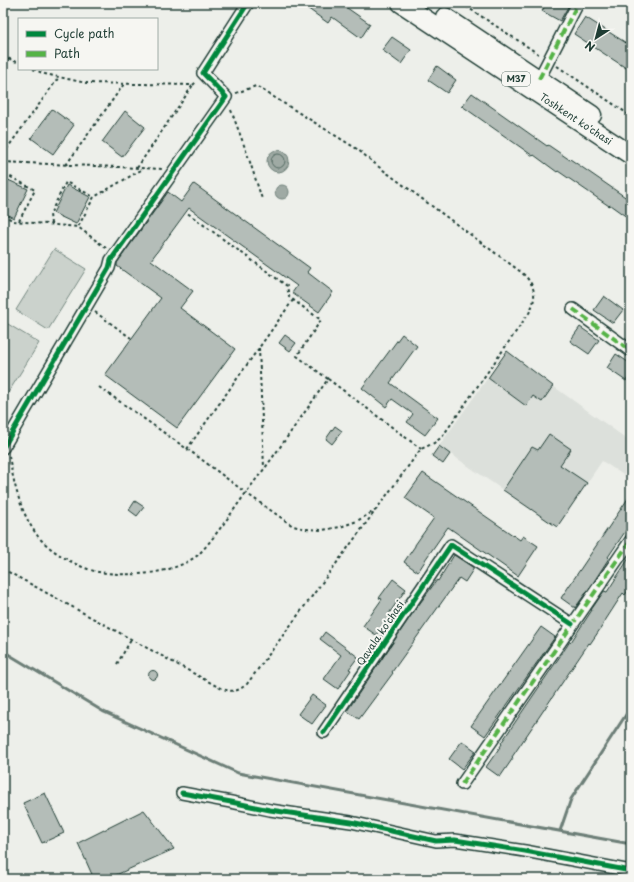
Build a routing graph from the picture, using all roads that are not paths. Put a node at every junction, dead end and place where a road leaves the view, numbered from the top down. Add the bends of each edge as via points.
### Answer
1 (248, 3) edge
2 (401, 3) edge
3 (424, 3) edge
4 (578, 3) edge
5 (539, 79) junction
6 (631, 141) edge
7 (631, 155) edge
8 (573, 309) dead end
9 (631, 351) edge
10 (5, 444) edge
11 (631, 540) edge
12 (572, 624) junction
13 (324, 732) dead end
14 (462, 784) dead end
15 (182, 793) dead end
16 (631, 871) edge

1 - 10 street via 203,73 226,97 114,254 109,268
2 - 7 highway, Toshkent ko'chasi / M37
3 - 5 highway, Toshkent ko'chasi / M37
4 - 5 street
5 - 6 highway, Toshkent ko'chasi / M37
8 - 9 street
11 - 12 street
12 - 13 street, Qavala ko'chasi via 451,545
12 - 14 street
15 - 16 street via 350,822 436,841 455,840

